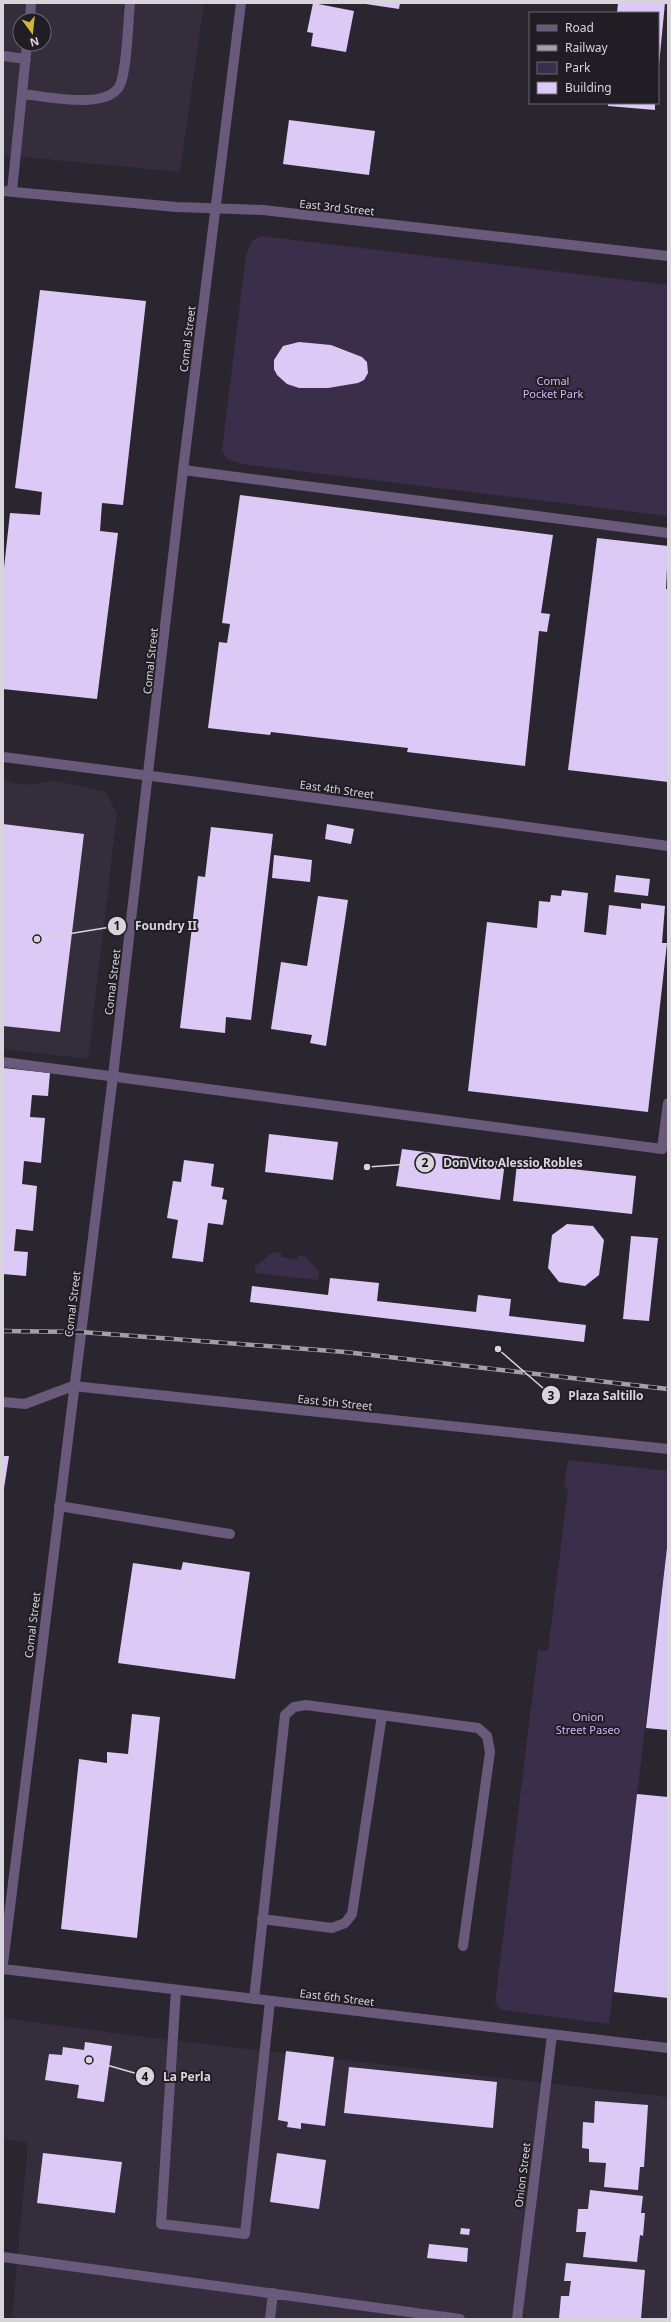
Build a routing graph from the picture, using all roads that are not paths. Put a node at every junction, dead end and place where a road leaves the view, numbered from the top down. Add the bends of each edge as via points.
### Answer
1 (130, 3) edge
2 (241, 3) edge
3 (26, 52) edge
4 (3, 56) edge
5 (26, 59) junction
6 (22, 94) junction
7 (8, 191) edge
8 (216, 208) junction
9 (668, 256) edge
10 (183, 470) junction
11 (668, 533) edge
12 (3, 757) edge
13 (149, 776) junction
14 (668, 846) edge
15 (3, 1062) edge
16 (113, 1076) junction
17 (668, 1103) edge
18 (73, 1386) junction
19 (3, 1402) edge
20 (668, 1450) edge
21 (59, 1506) junction
22 (230, 1534) dead end
23 (382, 1715) junction
24 (262, 1919) junction
25 (464, 1946) dead end
26 (3, 1964) edge
27 (3, 1969) edge
28 (176, 1990) junction
29 (254, 1999) junction
30 (270, 2001) junction
31 (552, 2035) junction
32 (668, 2048) edge
33 (3, 2256) edge
34 (273, 2293) junction
35 (270, 2319) edge
36 (460, 2319) edge
37 (517, 2319) edge

1 - 6 street via 122,79 114,93 104,99 90,101
2 - 8 street, Comal Street
3 - 5 street
4 - 5 street
5 - 6 street
6 - 7 street
7 - 8 street, East 3rd Street via 176,207
8 - 9 street, East 3rd Street via 263,210
8 - 10 street, Comal Street
10 - 11 street
10 - 13 street, Comal Street
12 - 13 street, East 4th Street
13 - 14 street, East 4th Street
13 - 16 street, Comal Street
15 - 16 street
16 - 17 street via 662,1149
16 - 18 street, Comal Street
18 - 19 street, East 5th Street via 25,1404
18 - 20 street, East 5th Street
18 - 21 street, Comal Street
21 - 22 street
21 - 26 street, Comal Street
23 - 24 street via 352,1914 345,1923 332,1928
23 - 24 street via 306,1706 294,1707 285,1715
23 - 25 street via 478,1728 487,1736 490,1752
24 - 29 street
27 - 28 street, East 6th Street
28 - 29 street, East 6th Street
28 - 30 street via 161,2224 245,2234
29 - 30 street, East 6th Street
30 - 31 street, East 6th Street
31 - 32 street, East 6th Street
31 - 37 street, Onion Street
33 - 34 street
34 - 35 street
34 - 36 street

